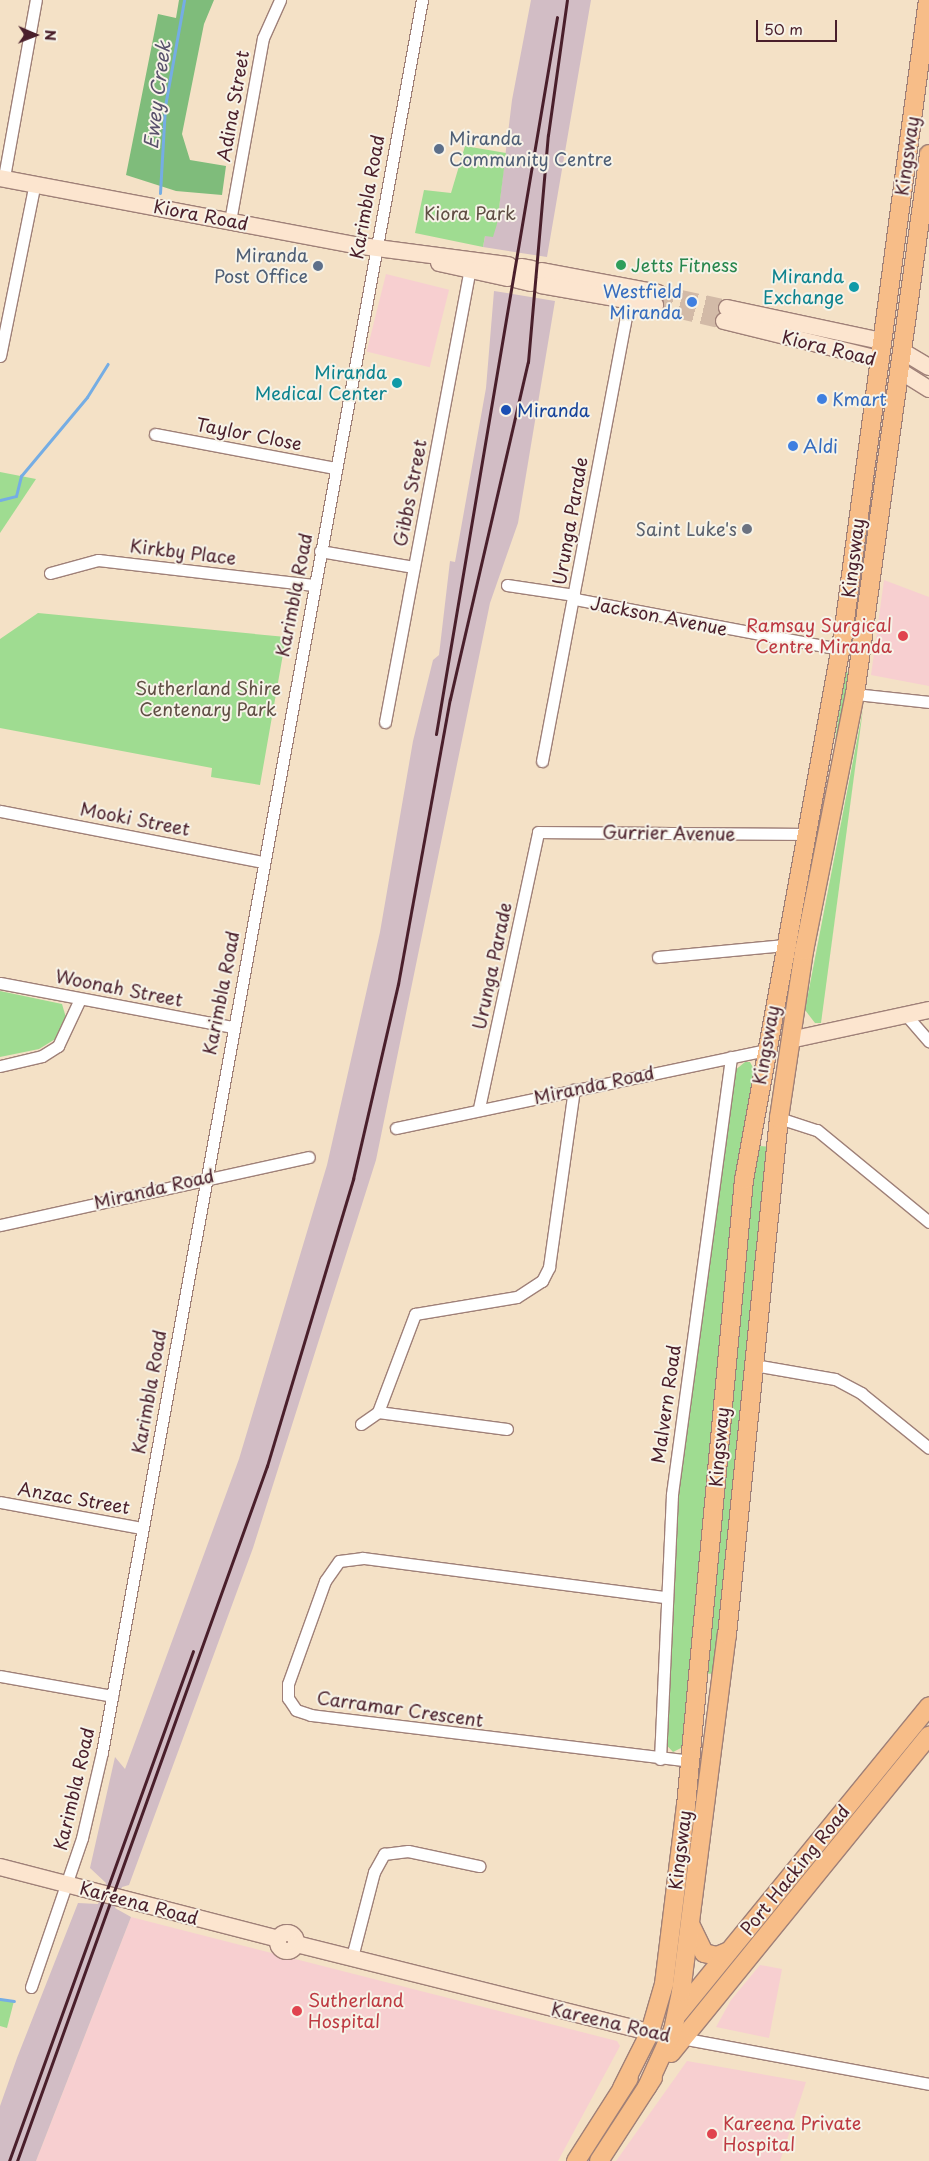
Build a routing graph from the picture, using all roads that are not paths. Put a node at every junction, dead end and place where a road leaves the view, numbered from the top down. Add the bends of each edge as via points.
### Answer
1 (36, 0) edge
2 (280, 0) edge
3 (422, 0) edge
4 (928, 0) edge
5 (929, 154) edge
6 (1, 176) edge
7 (35, 183) junction
8 (230, 221) junction
9 (375, 248) junction
10 (399, 252) junction
11 (469, 271) junction
12 (525, 275) junction
13 (630, 294) junction
14 (657, 299) tunnel mouth
15 (881, 341) junction
16 (902, 350) junction
17 (0, 356) edge
18 (879, 359) junction
19 (929, 367) edge
20 (900, 371) junction
21 (929, 389) edge
22 (155, 434) dead end
23 (335, 468) junction
24 (320, 551) junction
25 (414, 567) junction
26 (50, 573) dead end
27 (507, 585) dead end
28 (314, 586) junction
29 (574, 597) junction
30 (840, 649) junction
31 (861, 653) junction
32 (855, 694) junction
33 (929, 702) edge
34 (385, 722) dead end
35 (542, 761) dead end
36 (0, 810) edge
37 (538, 832) joint
38 (806, 834) junction
39 (829, 835) junction
40 (263, 862) junction
41 (784, 945) junction
42 (658, 957) dead end
43 (0, 983) edge
44 (80, 999) junction
45 (929, 1010) edge
46 (906, 1016) junction
47 (232, 1027) junction
48 (790, 1040) junction
49 (929, 1042) edge
50 (765, 1050) junction
51 (731, 1057) junction
52 (0, 1066) edge
53 (574, 1090) junction
54 (478, 1108) junction
55 (779, 1118) junction
56 (396, 1128) dead end
57 (309, 1156) dead end
58 (205, 1176) junction
59 (929, 1222) edge
60 (0, 1225) edge
61 (754, 1365) junction
62 (378, 1412) junction
63 (361, 1424) dead end
64 (507, 1429) dead end
65 (929, 1448) edge
66 (0, 1502) edge
67 (142, 1528) junction
68 (664, 1597) junction
69 (0, 1676) edge
70 (112, 1696) junction
71 (929, 1706) edge
72 (929, 1735) edge
73 (660, 1759) junction
74 (690, 1761) junction
75 (711, 1763) junction
76 (479, 1866) dead end
77 (0, 1867) edge
78 (68, 1884) junction
79 (690, 1916) junction
80 (729, 1951) junction
81 (352, 1957) junction
82 (31, 1987) dead end
83 (676, 2016) junction
84 (666, 2035) junction
85 (929, 2084) edge
86 (576, 2161) edge
87 (599, 2161) edge

1 - 6 street
2 - 8 street, Adina Street via 263,38
3 - 9 street, Karimbla Road
4 - 15 main road, Kingsway
5 - 16 main road, Kingsway
6 - 7 street, Kiora Road
7 - 8 street, Kiora Road
7 - 17 street
8 - 9 street, Kiora Road
9 - 10 street, Kiora Road
9 - 23 street, Karimbla Road
10 - 11 street, Kiora Road
10 - 12 street, Kiora Road
11 - 12 street, Kiora Road
11 - 25 street, Gibbs Street
12 - 13 street, Kiora Road
13 - 14 street, Kiora Road
13 - 29 street, Urunga Parade
15 - 16 main road, Kiora Road
15 - 18 main road, Kingsway
15 - 18 street, Kiora Road via 725,314
16 - 19 street, Kiora Road
16 - 20 main road, Kingsway
18 - 20 main road, Kiora Road
18 - 30 main road, Kingsway
20 - 21 street, Kiora Road
20 - 31 main road, Kingsway
22 - 23 street, Taylor Close
23 - 24 street, Karimbla Road
24 - 25 street
24 - 28 street, Karimbla Road
25 - 34 street, Gibbs Street
26 - 28 street, Kirkby Place via 86,560 107,560
27 - 29 street, Jackson Avenue
28 - 40 street, Karimbla Road
29 - 30 street, Jackson Avenue
29 - 35 street, Urunga Parade
30 - 31 main road, Jackson Avenue
30 - 38 main road, Kingsway
31 - 32 main road, Kingsway
32 - 33 street
32 - 39 main road, Kingsway
36 - 40 street, Mooki Street
37 - 38 street, Gurrier Avenue via 637,830 663,836
37 - 54 street, Urunga Parade
38 - 39 main road, Gurrier Avenue
38 - 41 main road, Kingsway
39 - 48 main road, Kingsway
40 - 47 street, Karimbla Road
41 - 42 street
41 - 50 main road, Kingsway
43 - 44 street, Woonah Street
44 - 47 street, Woonah Street
44 - 52 street via 58,1046 42,1056
45 - 46 street
46 - 48 street
46 - 49 street
47 - 58 street, Karimbla Road
48 - 50 main road, Miranda Road
48 - 55 main road, Kingsway
50 - 51 street, Miranda Road
50 - 74 main road, Kingsway via 744,1180
51 - 53 street, Miranda Road
51 - 68 street, Malvern Road via 672,1494
53 - 54 street, Miranda Road
53 - 62 street via 549,1267 542,1281 517,1297 415,1314
54 - 56 street, Miranda Road
55 - 59 street via 817,1130
55 - 61 main road, Kingsway
57 - 58 street, Miranda Road
58 - 60 street, Miranda Road
58 - 67 street, Karimbla Road
61 - 65 street via 835,1379 861,1393
61 - 75 main road, Kingsway
62 - 63 street
62 - 64 street
66 - 67 street, Anzac Street
67 - 70 street, Karimbla Road
68 - 73 street, Malvern Road
68 - 73 street, Carramar Crescent via 363,1558 340,1561 325,1581 288,1684 288,1698 296,1710 310,1715
69 - 70 street
70 - 78 street, Karimbla Road
71 - 80 main road, Port Hacking Road
72 - 84 main road, Port Hacking Road
73 - 74 street, Carramar Crescent
74 - 75 main road
74 - 84 main road, Kingsway via 664,1984
75 - 79 main road, Kingsway
76 - 81 street via 400,1850 384,1854 374,1872
77 - 78 street, Kareena Road
78 - 81 street, Kareena Road via 278,1939 286,1950 296,1944
78 - 82 street, Karimbla Road
79 - 80 main road via 694,1938 701,1951 717,1956
79 - 83 main road, Kingsway
80 - 83 main road, Port Hacking Road
81 - 84 street, Kareena Road
83 - 84 main road, Port Hacking Road
84 - 85 street, Kareena Road
84 - 86 main road, Kingsway via 622,2088
84 - 87 main road, Kingsway via 647,2087

